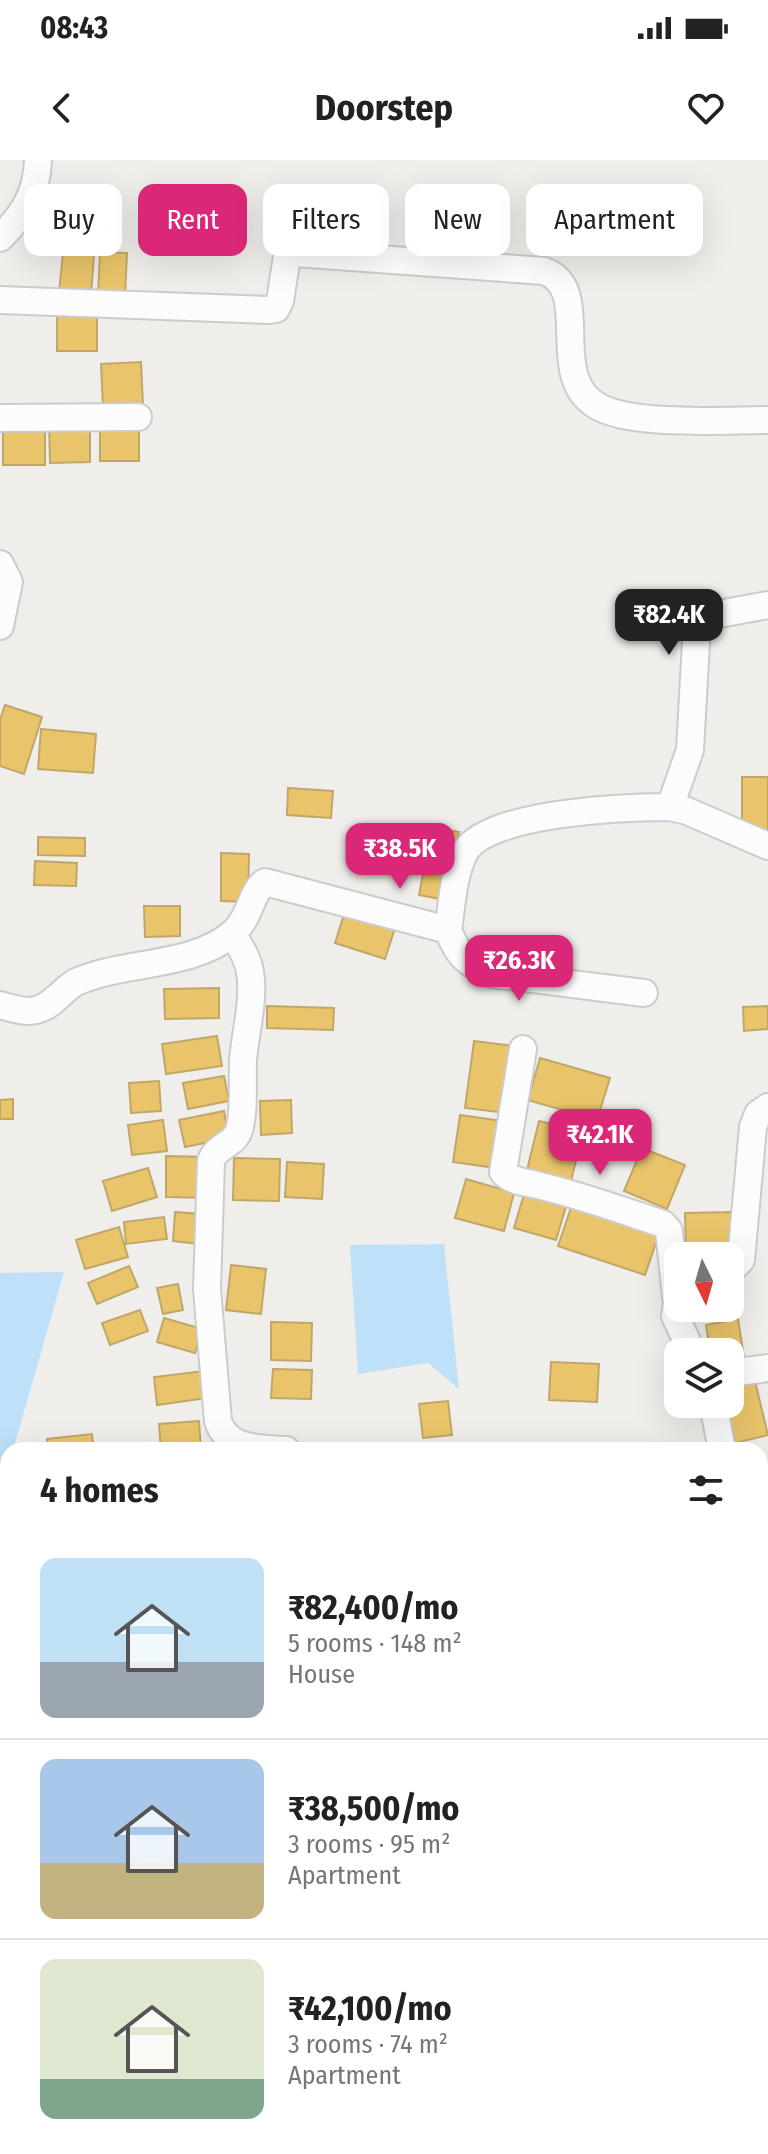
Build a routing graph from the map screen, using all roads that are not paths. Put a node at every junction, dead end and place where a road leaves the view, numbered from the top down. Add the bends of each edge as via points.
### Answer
1 (38, 160) edge
2 (0, 238) edge
3 (0, 300) edge
4 (138, 417) dead end
5 (0, 418) edge
6 (768, 420) edge
7 (0, 564) edge
8 (768, 605) edge
9 (0, 626) edge
10 (670, 807) junction
11 (768, 846) edge
12 (448, 930) junction
13 (232, 934) junction
14 (644, 993) dead end
15 (0, 1005) edge
16 (523, 1049) dead end
17 (768, 1107) edge
18 (670, 1242) edge
19 (743, 1242) edge
20 (768, 1368) edge
21 (744, 1371) edge
22 (716, 1418) edge
23 (233, 1442) edge
24 (720, 1442) edge

1 - 2 street via 30,202
3 - 6 street via 270,310 280,301 287,256 295,253 544,271 566,288 573,377 582,396 603,409 640,418
4 - 5 street
7 - 9 street via 9,582
8 - 10 street via 708,616 697,624 690,750
10 - 11 street
10 - 12 street via 525,820 488,832 466,850
12 - 13 street via 265,882
12 - 14 street via 456,950 492,974
13 - 15 street via 208,948 76,983 33,1011
13 - 23 street via 250,970 240,1126 211,1161 207,1289 218,1421
16 - 18 street via 506,1176 663,1224
17 - 19 street via 753,1127
20 - 21 street
22 - 24 street

